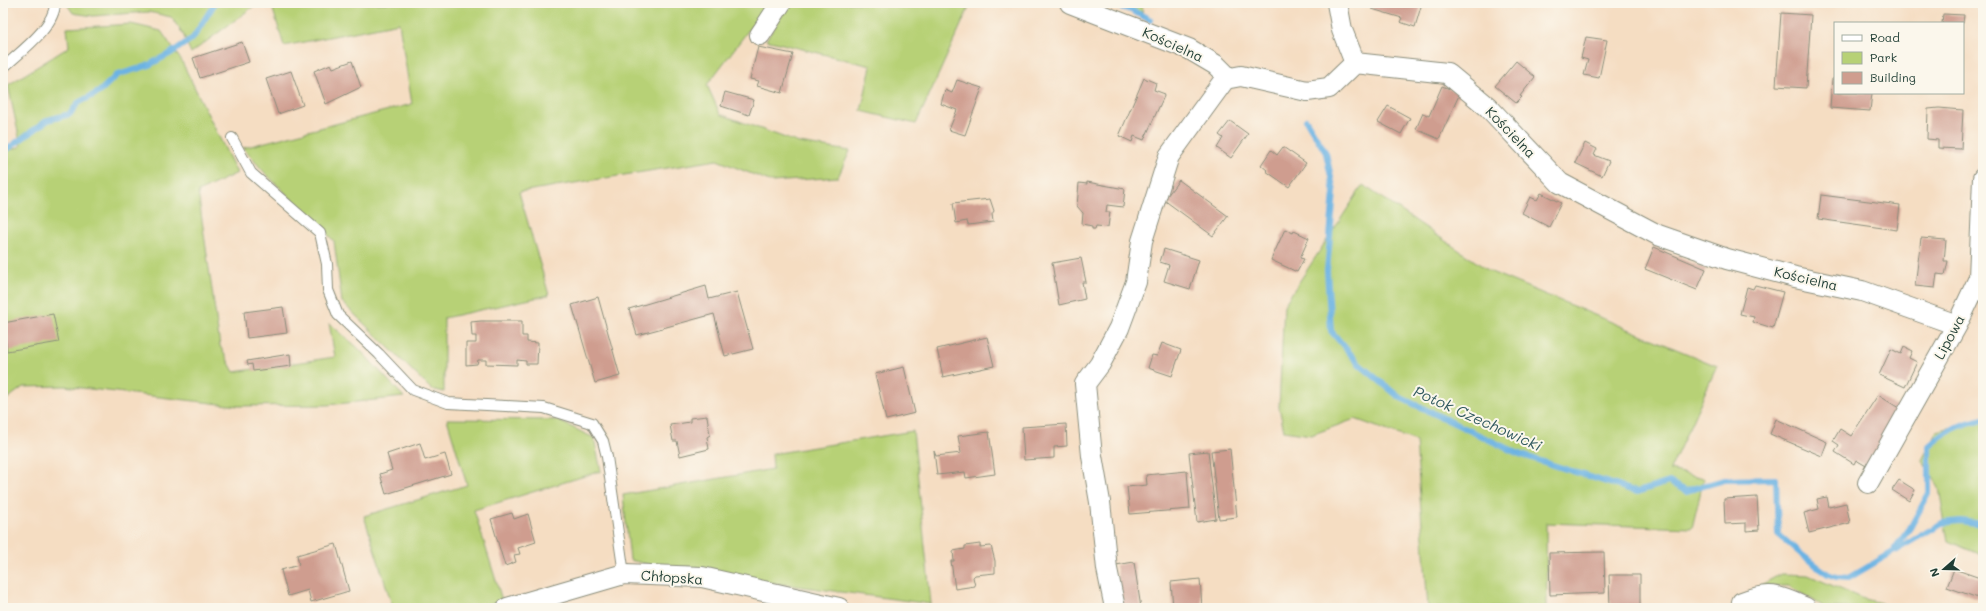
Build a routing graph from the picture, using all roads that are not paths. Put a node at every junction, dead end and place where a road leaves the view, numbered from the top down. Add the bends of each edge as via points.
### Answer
1 (55, 3) edge
2 (781, 3) edge
3 (1070, 3) edge
4 (1337, 3) edge
5 (760, 35) dead end
6 (1355, 63) junction
7 (3, 68) edge
8 (1229, 78) junction
9 (232, 138) dead end
10 (1983, 178) edge
11 (1957, 325) junction
12 (1868, 483) dead end
13 (624, 574) junction
14 (1742, 605) edge
15 (507, 608) edge
16 (839, 608) edge
17 (1115, 608) edge
18 (1806, 608) edge

1 - 7 lane via 55,11 46,27
2 - 5 street
3 - 8 street, Kościelna via 1189,49 1216,65
4 - 6 street via 1342,30
6 - 8 street via 1329,88 1307,91 1241,76
6 - 11 street, Kościelna via 1447,73 1488,107 1560,183 1658,235 1727,259 1862,291
8 - 17 street via 1225,79 1169,156 1142,242 1136,282 1119,328 1100,364 1085,384 1107,569
9 - 13 lane via 251,173 320,233 327,264 328,290 338,315 413,390 448,403 544,408 592,423 602,441 607,458
10 - 11 street, Lipowa via 1978,278
11 - 12 street, Lipowa
13 - 15 street, Chłopska
13 - 16 street, Chłopska via 702,578
14 - 18 street via 1759,596 1778,596

